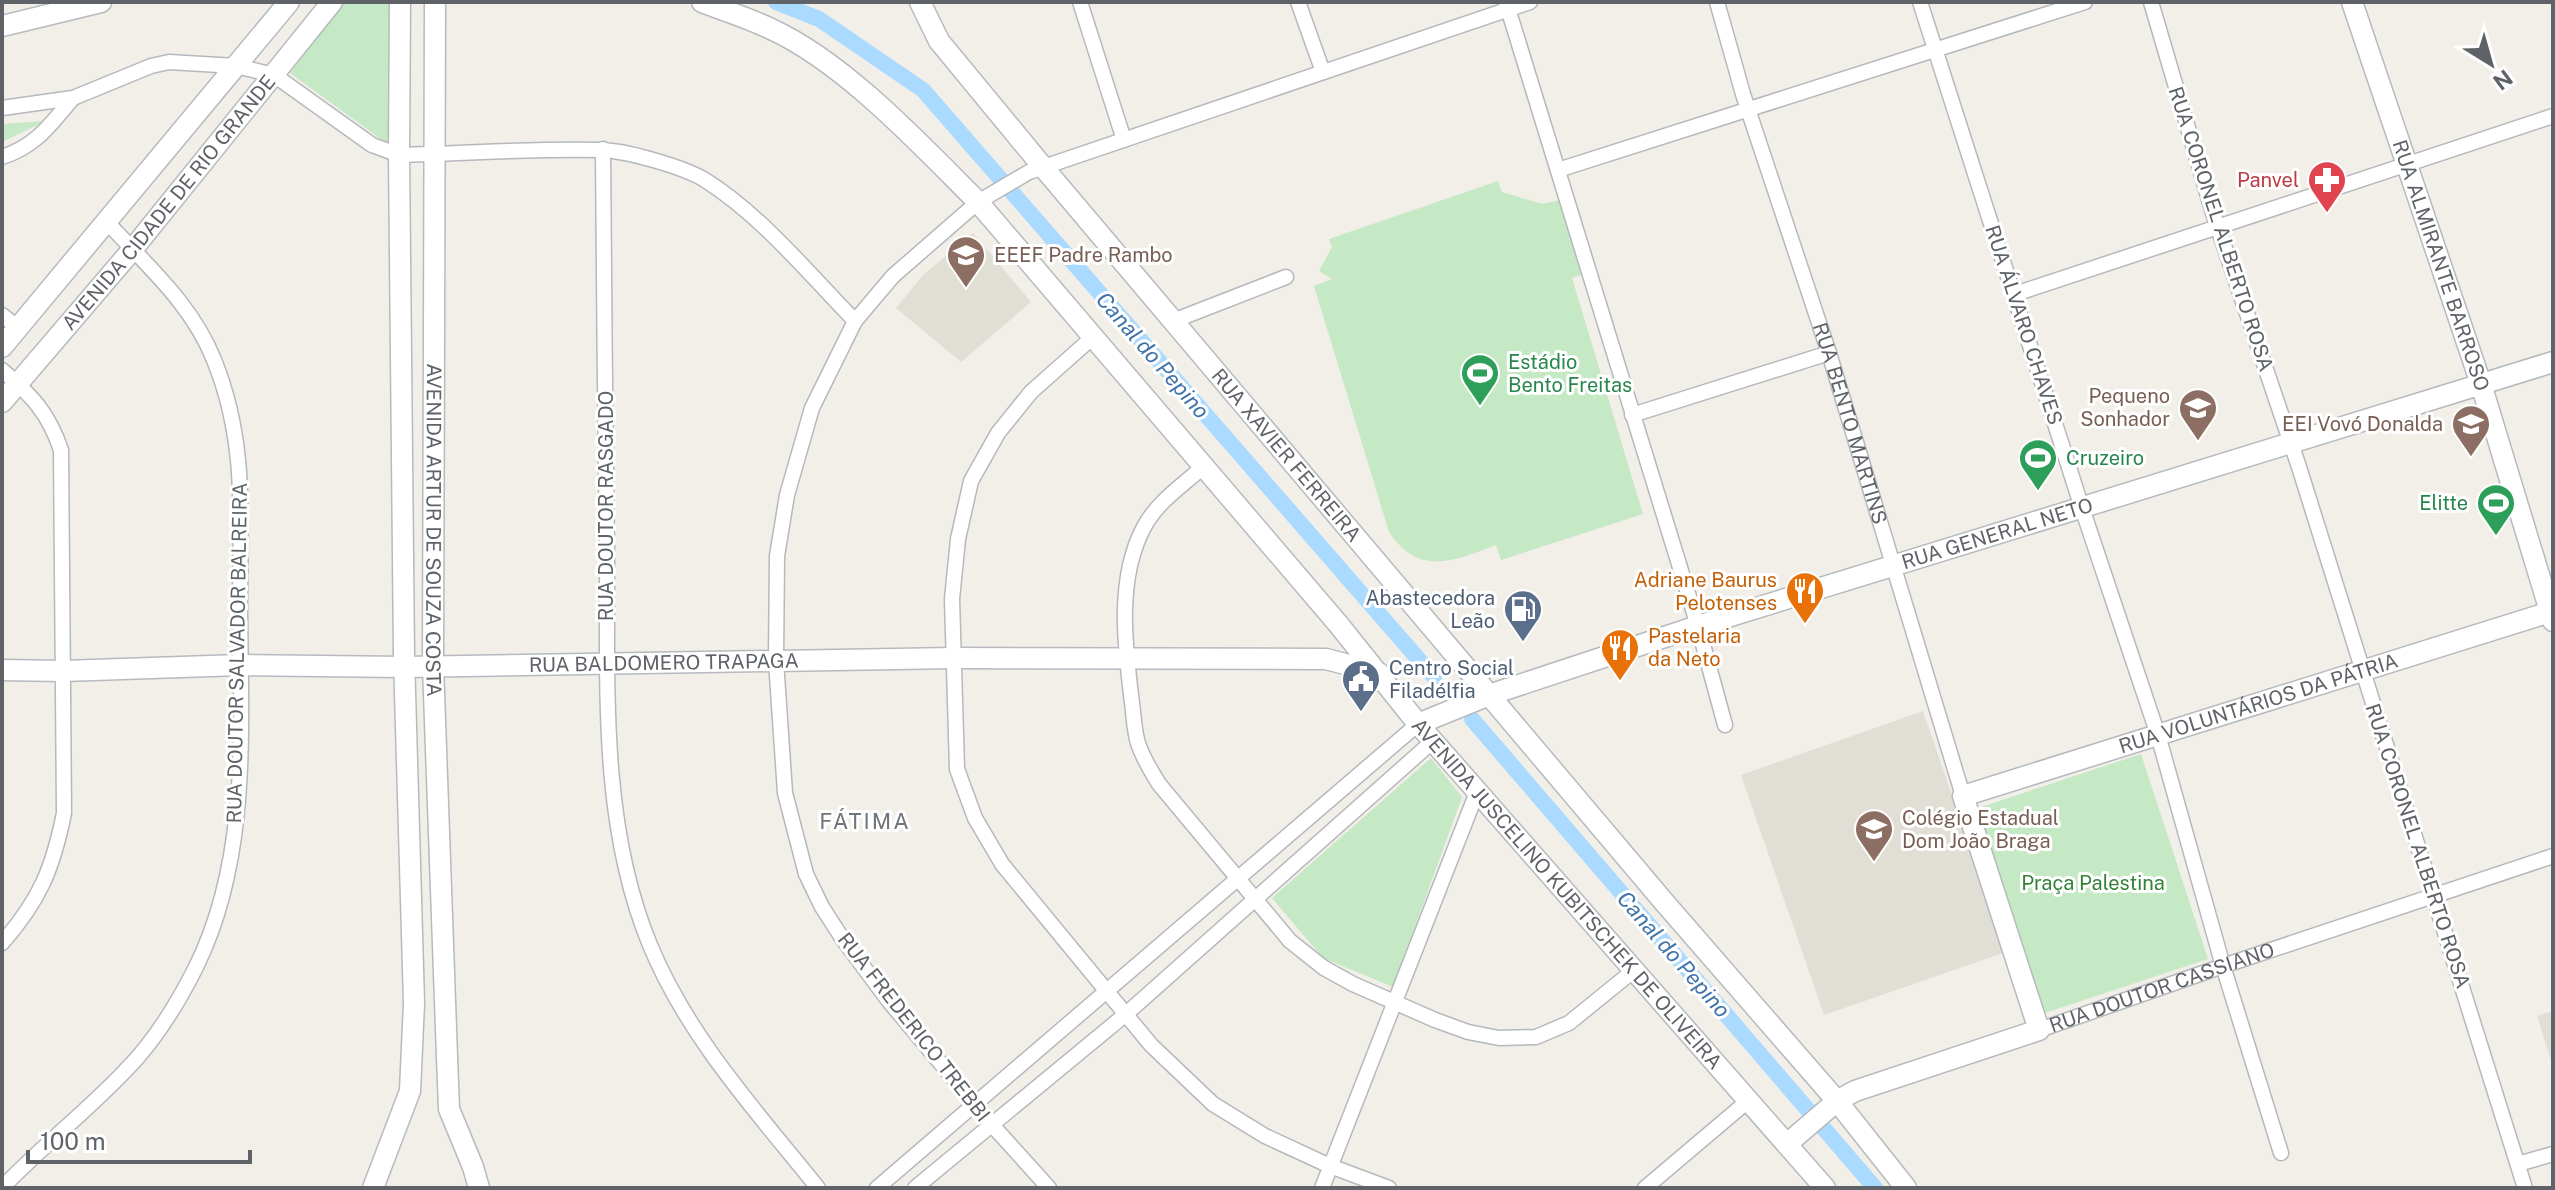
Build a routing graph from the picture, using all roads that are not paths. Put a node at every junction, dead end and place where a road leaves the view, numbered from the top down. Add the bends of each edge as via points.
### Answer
1 (101, 2) edge
2 (289, 2) edge
3 (332, 2) edge
4 (400, 2) edge
5 (435, 2) edge
6 (702, 2) edge
7 (920, 2) edge
8 (1080, 2) edge
9 (1298, 2) edge
10 (1530, 2) edge
11 (1717, 2) edge
12 (1920, 2) edge
13 (2085, 2) edge
14 (2151, 2) edge
15 (2352, 2) edge
16 (1508, 6) edge
17 (2, 26) edge
18 (1936, 51) junction
19 (236, 66) junction
20 (1323, 72) junction
21 (274, 75) junction
22 (73, 98) junction
23 (2, 108) edge
24 (1749, 111) junction
25 (2553, 116) edge
26 (1124, 140) junction
27 (603, 149) junction
28 (436, 154) junction
29 (399, 155) junction
30 (2, 157) edge
31 (2406, 163) junction
32 (1036, 169) junction
33 (1558, 170) junction
34 (978, 202) junction
35 (107, 222) junction
36 (2217, 227) junction
37 (132, 250) junction
38 (1286, 277) dead end
39 (2015, 294) junction
40 (10, 321) edge
41 (855, 321) junction
42 (1173, 321) junction
43 (1093, 337) junction
44 (2, 347) edge
45 (1829, 353) junction
46 (2553, 362) edge
47 (10, 377) edge
48 (2481, 384) junction
49 (2, 402) edge
50 (435, 412) junction
51 (402, 413) junction
52 (1632, 415) junction
53 (2291, 443) junction
54 (1204, 466) junction
55 (2082, 508) junction
56 (1894, 567) junction
57 (2552, 615) edge
58 (1339, 625) junction
59 (1698, 626) junction
60 (954, 658) junction
61 (1126, 659) junction
62 (1326, 659) junction
63 (776, 661) junction
64 (607, 663) junction
65 (240, 665) junction
66 (433, 665) junction
67 (404, 667) junction
68 (2, 670) edge
69 (63, 671) junction
70 (2363, 672) junction
71 (1379, 673) junction
72 (1489, 695) junction
73 (1446, 713) junction
74 (1418, 724) junction
75 (1725, 725) dead end
76 (2158, 735) junction
77 (1433, 741) junction
78 (1477, 792) junction
79 (1963, 796) junction
80 (2553, 856) edge
81 (1236, 878) junction
82 (2435, 896) junction
83 (1255, 901) junction
84 (2, 943) edge
85 (2223, 966) junction
86 (1633, 971) junction
87 (1107, 992) junction
88 (1396, 1001) junction
89 (414, 1003) junction
90 (1126, 1014) junction
91 (2039, 1030) junction
92 (447, 1057) junction
93 (1749, 1100) junction
94 (976, 1105) junction
95 (1832, 1105) junction
96 (993, 1126) junction
97 (1787, 1144) junction
98 (2281, 1153) dead end
99 (2553, 1154) edge
100 (2518, 1164) junction
101 (1330, 1166) junction
102 (2, 1188) edge
103 (373, 1188) edge
104 (479, 1188) edge
105 (818, 1188) edge
106 (877, 1188) edge
107 (915, 1188) edge
108 (1049, 1188) edge
109 (1322, 1188) edge
110 (1389, 1188) edge
111 (1645, 1188) edge
112 (1825, 1188) edge
113 (1906, 1188) edge
114 (2525, 1188) edge

1 - 17 street
2 - 19 street, AVENIDA CIDADE DE RIO GRANDE
3 - 21 street, AVENIDA CIDADE DE RIO GRANDE
4 - 29 street, AVENIDA ARTUR DE SOUZA COSTA
5 - 28 street, AVENIDA ARTUR DE SOUZA COSTA
6 - 34 street, AVENIDA JUSCELINO KUBITSCHEK DE OLIVEIRA via 773,29 831,66
7 - 32 street, RUA XAVIER FERREIRA via 939,41
8 - 26 street
9 - 20 street
10 - 16 street, RUA FREDERICO TREBBI
11 - 24 street, RUA BENTO MARTINS
12 - 18 street, RUA ÁLVARO CHAVES
13 - 18 street
14 - 36 street, RUA CORONEL ALBERTO ROSA
15 - 31 street, RUA ALMIRANTE BARROSO
16 - 20 street, RUA FREDERICO TREBBI
16 - 33 street
18 - 24 street
18 - 39 street, RUA ÁLVARO CHAVES
19 - 21 street
19 - 22 street via 169,62
19 - 35 street, AVENIDA CIDADE DE RIO GRANDE
20 - 26 street, RUA FREDERICO TREBBI
21 - 29 street via 372,145
21 - 37 street, AVENIDA CIDADE DE RIO GRANDE
22 - 23 street
22 - 30 street via 24,150
24 - 33 street
24 - 45 street, RUA BENTO MARTINS
25 - 31 street
26 - 32 street, RUA FREDERICO TREBBI
27 - 28 street
27 - 41 street via 666,164 727,195
27 - 64 street, RUA DOUTOR RASGADO
28 - 29 street
28 - 50 street, AVENIDA ARTUR DE SOUZA COSTA
29 - 51 street, AVENIDA ARTUR DE SOUZA COSTA
31 - 36 street
31 - 48 street, RUA ALMIRANTE BARROSO
32 - 34 street, RUA FREDERICO TREBBI
32 - 42 street, RUA XAVIER FERREIRA
33 - 52 street
34 - 41 street, RUA FREDERICO TREBBI via 893,276
34 - 43 street, AVENIDA JUSCELINO KUBITSCHEK DE OLIVEIRA
35 - 37 street, RUA DOUTOR SALVADOR BALREIRA
35 - 40 street, AVENIDA CIDADE DE RIO GRANDE
36 - 39 street
36 - 53 street, RUA CORONEL ALBERTO ROSA
37 - 47 street, AVENIDA CIDADE DE RIO GRANDE
37 - 65 street, RUA DOUTOR SALVADOR BALREIRA via 189,310 230,404 239,455
38 - 42 street
39 - 55 street, RUA ÁLVARO CHAVES
40 - 44 street, AVENIDA CIDADE DE RIO GRANDE
41 - 63 street, RUA FREDERICO TREBBI via 812,408 787,495 777,556
42 - 72 street, RUA XAVIER FERREIRA
43 - 54 street, AVENIDA JUSCELINO KUBITSCHEK DE OLIVEIRA
43 - 60 street via 1031,392 998,433 971,481 952,599
45 - 52 street
45 - 56 street, RUA BENTO MARTINS
46 - 48 street, RUA GENERAL NETO
47 - 49 street, AVENIDA CIDADE DE RIO GRANDE
47 - 69 street via 52,423 61,450
48 - 53 street, RUA GENERAL NETO
48 - 57 street, RUA ALMIRANTE BARROSO
50 - 51 street
50 - 66 street, AVENIDA ARTUR DE SOUZA COSTA
51 - 67 street, AVENIDA ARTUR DE SOUZA COSTA
52 - 59 street
53 - 55 street, RUA GENERAL NETO
53 - 70 street, RUA CORONEL ALBERTO ROSA
54 - 58 street, AVENIDA JUSCELINO KUBITSCHEK DE OLIVEIRA
54 - 61 street via 1162,503 1133,552 1126,589
55 - 56 street, RUA GENERAL NETO
55 - 76 street, RUA ÁLVARO CHAVES
56 - 59 street, RUA GENERAL NETO
56 - 79 street, RUA BENTO MARTINS
57 - 70 street, RUA VOLUNTÁRIOS DA PÁTRIA
58 - 62 street via 1344,639
58 - 71 street, AVENIDA JUSCELINO KUBITSCHEK DE OLIVEIRA
59 - 72 street, RUA GENERAL NETO
59 - 75 street
60 - 61 street, RUA BALDOMERO TRAPAGA
60 - 63 street, RUA BALDOMERO TRAPAGA
60 - 87 street via 957,769 975,818 1002,864
61 - 62 street, RUA BALDOMERO TRAPAGA
61 - 81 street via 1137,742 1147,765
62 - 71 street, RUA BALDOMERO TRAPAGA
63 - 64 street, RUA BALDOMERO TRAPAGA
63 - 94 street, RUA FREDERICO TREBBI via 785,793 806,874 842,938
64 - 66 street, RUA BALDOMERO TRAPAGA
64 - 105 street, RUA DOUTOR RASGADO via 613,808 625,876 649,944 703,1045
65 - 67 street, RUA BALDOMERO TRAPAGA
65 - 69 street, RUA BALDOMERO TRAPAGA
65 - 102 street, RUA DOUTOR SALVADOR BALREIRA via 237,817 221,905 197,966 166,1020 128,1069
66 - 67 street, RUA BALDOMERO TRAPAGA
66 - 92 street, AVENIDA ARTUR DE SOUZA COSTA
67 - 89 street, AVENIDA ARTUR DE SOUZA COSTA
68 - 69 street, RUA BALDOMERO TRAPAGA
69 - 84 street via 64,813 54,859 26,916
70 - 76 street, RUA VOLUNTÁRIOS DA PÁTRIA
70 - 82 street, RUA CORONEL ALBERTO ROSA
71 - 74 street, AVENIDA JUSCELINO KUBITSCHEK DE OLIVEIRA
72 - 73 street, RUA GENERAL NETO
72 - 95 street, RUA XAVIER FERREIRA
73 - 74 street, RUA GENERAL NETO
73 - 77 street
74 - 77 street, AVENIDA JUSCELINO KUBITSCHEK DE OLIVEIRA
74 - 81 street
76 - 79 street, RUA VOLUNTÁRIOS DA PÁTRIA
76 - 85 street, RUA ÁLVARO CHAVES
77 - 78 street, AVENIDA JUSCELINO KUBITSCHEK DE OLIVEIRA
77 - 83 street
78 - 86 street, AVENIDA JUSCELINO KUBITSCHEK DE OLIVEIRA
78 - 88 street
79 - 91 street, RUA BENTO MARTINS
80 - 82 street, RUA DOUTOR CASSIANO
81 - 83 street
81 - 87 street
82 - 85 street, RUA DOUTOR CASSIANO
82 - 100 street, RUA CORONEL ALBERTO ROSA
83 - 88 street via 1290,941 1324,968
83 - 90 street
85 - 91 street, RUA DOUTOR CASSIANO
85 - 98 street, RUA ÁLVARO CHAVES
86 - 88 street via 1569,1023 1536,1037 1468,1032
86 - 93 street, AVENIDA JUSCELINO KUBITSCHEK DE OLIVEIRA
87 - 90 street
87 - 94 street
88 - 101 street
89 - 92 street, AVENIDA ARTUR DE SOUZA COSTA
89 - 103 street, AVENIDA ARTUR DE SOUZA COSTA via 410,1091
90 - 96 street
90 - 101 street via 1213,1104
91 - 95 street, RUA DOUTOR CASSIANO via 1855,1091
92 - 104 street, AVENIDA ARTUR DE SOUZA COSTA via 449,1109
93 - 97 street, AVENIDA JUSCELINO KUBITSCHEK DE OLIVEIRA
93 - 111 street
94 - 96 street, RUA FREDERICO TREBBI
94 - 106 street
95 - 97 street, RUA DOUTOR CASSIANO
95 - 113 street
96 - 107 street
96 - 108 street, RUA FREDERICO TREBBI
97 - 112 street, AVENIDA JUSCELINO KUBITSCHEK DE OLIVEIRA
99 - 100 street
100 - 114 street, RUA CORONEL ALBERTO ROSA
101 - 109 street
101 - 110 street

